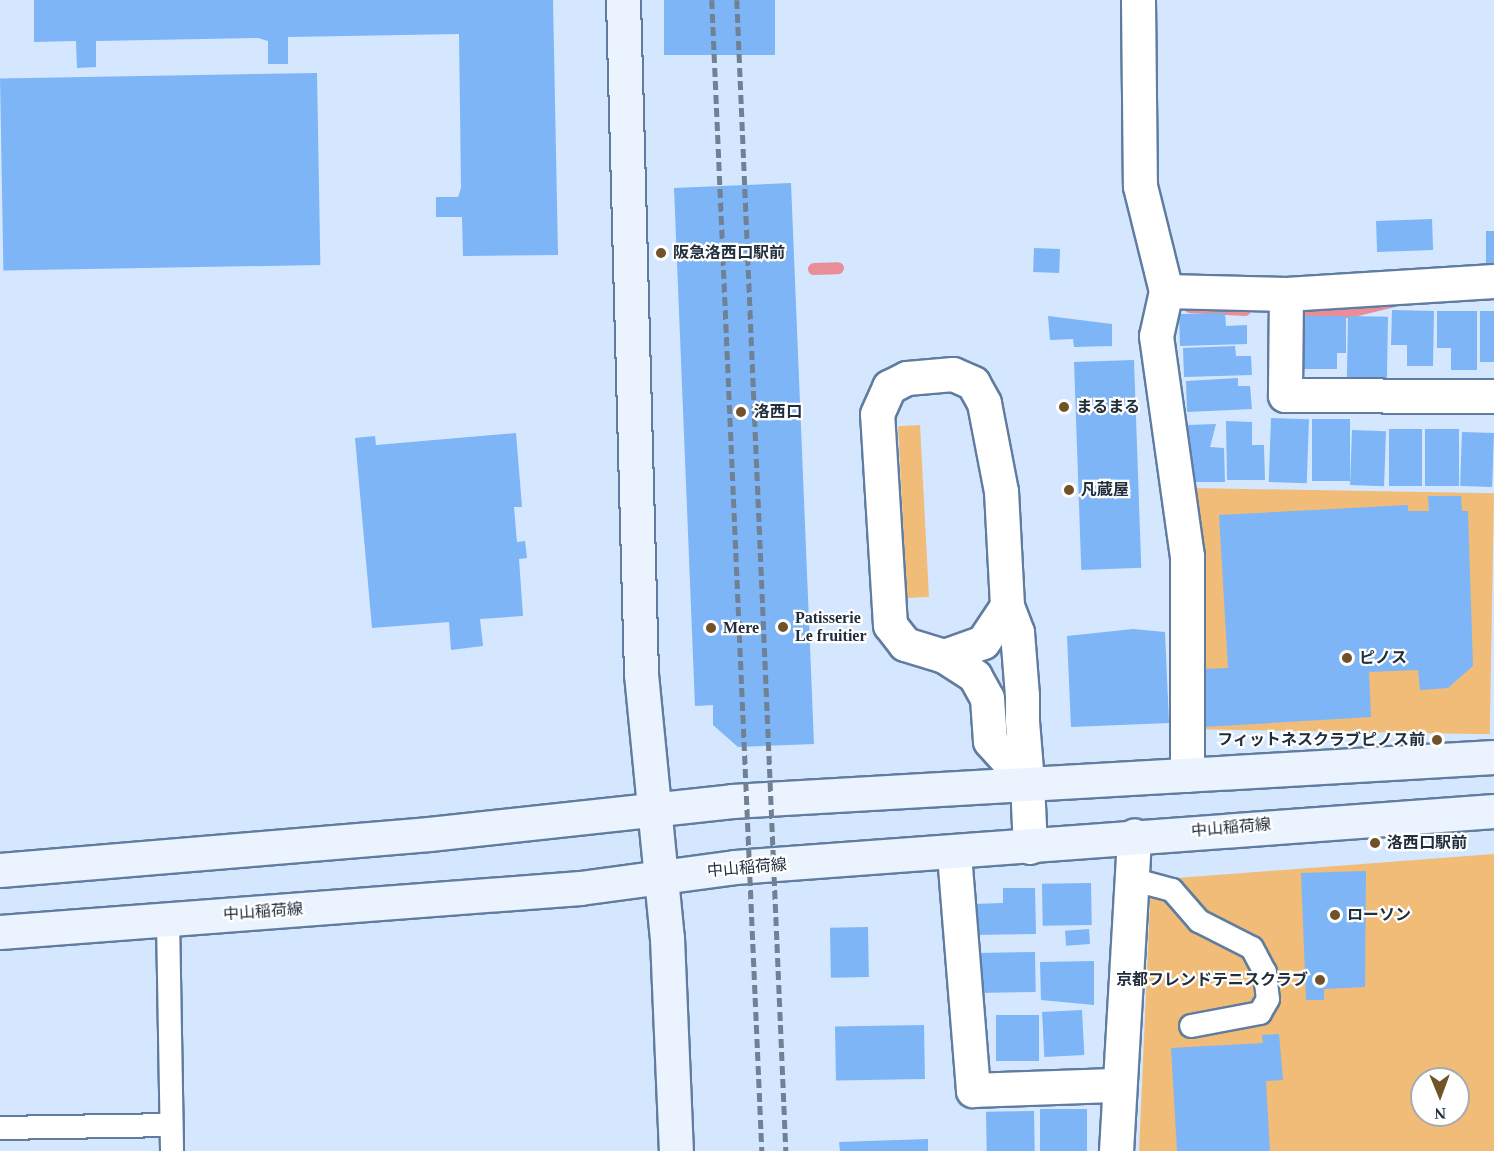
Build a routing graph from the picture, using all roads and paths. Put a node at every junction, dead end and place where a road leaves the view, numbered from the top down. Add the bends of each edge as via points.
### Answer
1 (623, 0) edge
2 (1138, 0) edge
3 (1494, 281) edge
4 (1166, 291) junction
5 (1286, 294) junction
6 (1494, 396) edge
7 (1006, 606) junction
8 (944, 656) junction
9 (1494, 757) edge
10 (1187, 775) junction
11 (1027, 782) junction
12 (655, 810) junction
13 (1494, 812) edge
14 (1134, 836) junction
15 (1030, 847) junction
16 (954, 854) junction
17 (0, 870) edge
18 (662, 877) junction
19 (1131, 879) junction
20 (168, 919) junction
21 (0, 932) edge
22 (1191, 1026) dead end
23 (1118, 1085) junction
24 (171, 1125) junction
25 (0, 1128) edge
26 (172, 1151) edge
27 (676, 1151) edge
28 (1116, 1151) edge

1 - 12 main road via 640,674
2 - 4 street via 1140,186
3 - 5 street
4 - 5 street
4 - 10 street via 1156,336 1187,556
5 - 6 street via 1285,395
7 - 8 street via 983,642
7 - 8 street via 1001,491 984,403 974,383 954,374 907,378 889,387 877,414 890,625 905,644
7 - 11 street via 1017,632
8 - 11 street via 975,676 987,699 990,741
9 - 10 main road
10 - 11 main road
11 - 12 main road
11 - 15 street
12 - 17 main road
12 - 18 main road
13 - 14 main road, 中山稲荷線
14 - 15 main road, 中山稲荷線
14 - 19 street
15 - 16 main road, 中山稲荷線
16 - 18 main road, 中山稲荷線
16 - 23 street via 973,1090
18 - 20 main road, 中山稲荷線 via 580,888
18 - 27 main road
19 - 22 lane via 1172,890 1199,921 1252,948 1265,972 1268,999 1260,1013
19 - 23 street
20 - 21 main road, 中山稲荷線
20 - 24 lane
23 - 28 street
24 - 25 lane
24 - 26 lane

